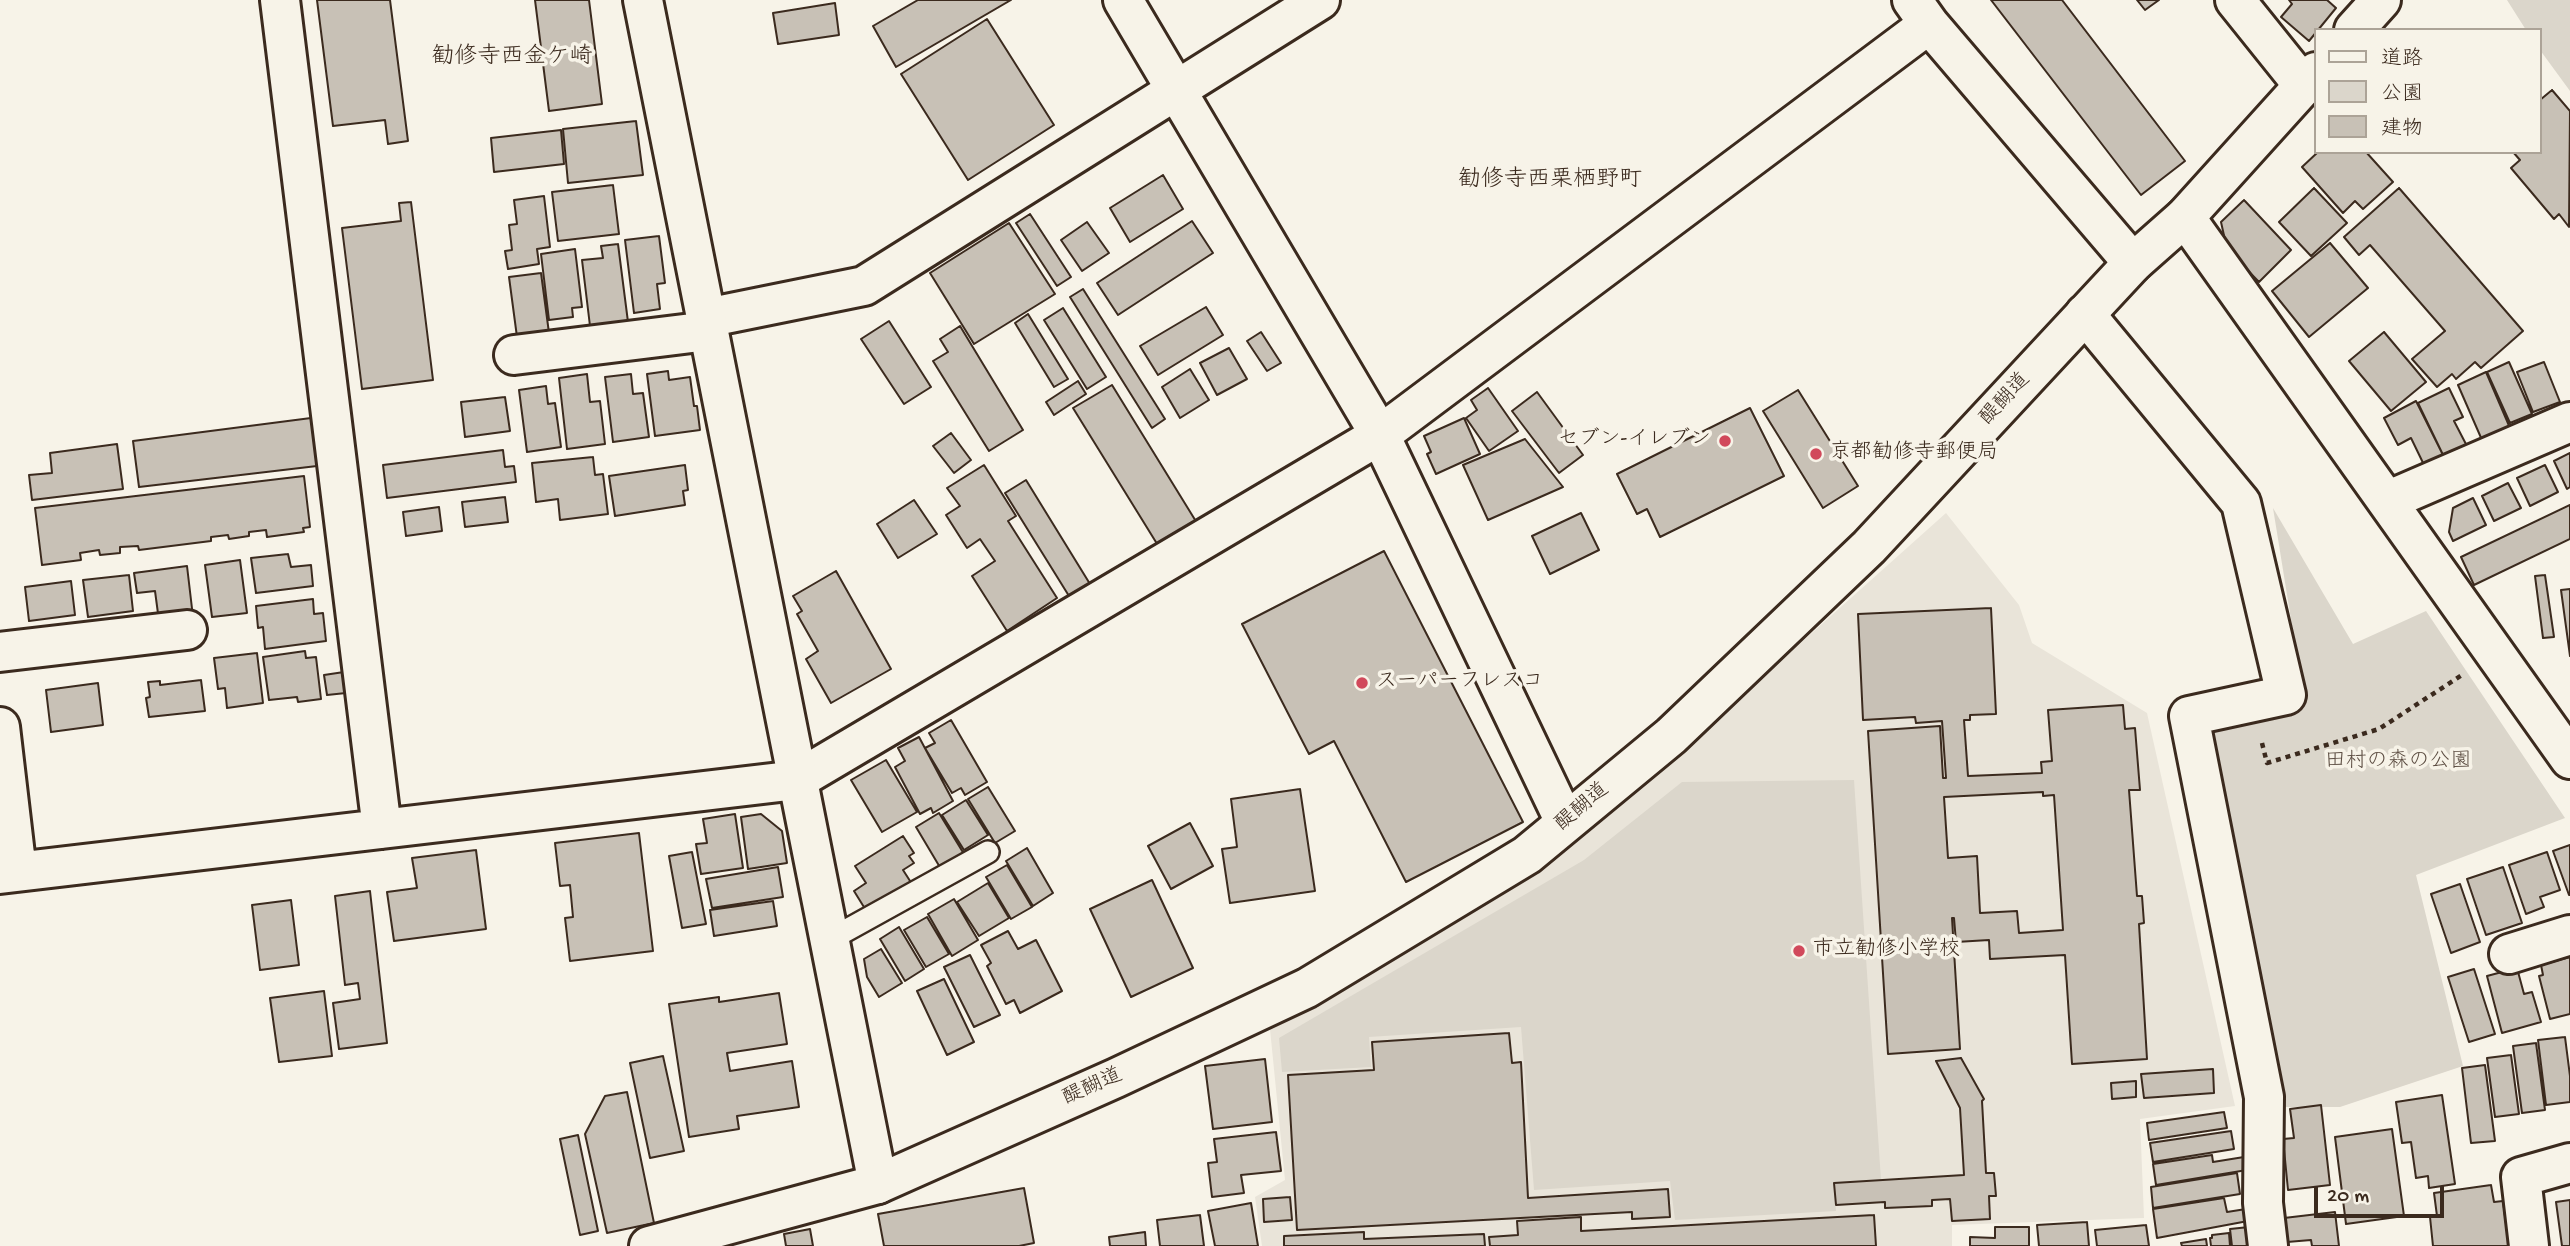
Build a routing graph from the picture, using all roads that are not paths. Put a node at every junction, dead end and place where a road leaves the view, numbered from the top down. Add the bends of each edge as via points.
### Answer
1 (280, 0) edge
2 (643, 0) edge
3 (1123, 0) edge
4 (1320, 0) edge
5 (2235, 0) edge
6 (2381, 0) edge
7 (1920, 12) edge
8 (2356, 28) edge
9 (2310, 79) edge
10 (1177, 90) junction
11 (2185, 217) junction
12 (2133, 263) junction
13 (2085, 314) junction
14 (707, 324) junction
15 (514, 355) dead end
16 (2570, 422) edge
17 (1380, 435) junction
18 (2386, 501) junction
19 (187, 630) dead end
20 (0, 652) edge
21 (0, 727) edge
22 (2570, 759) edge
23 (797, 780) junction
24 (1565, 822) junction
25 (382, 829) junction
26 (988, 852) dead end
27 (8, 873) edge
28 (2570, 935) edge
29 (829, 940) junction
30 (2509, 954) dead end
31 (2570, 1163) edge
32 (878, 1184) junction
33 (649, 1246) edge
34 (2268, 1246) edge
35 (2529, 1246) edge

1 - 25 street
2 - 14 street
3 - 10 street
4 - 10 street
5 - 9 street
6 - 8 street
7 - 12 street
7 - 17 street
9 - 11 street, 醍醐道
10 - 14 street via 864,286
10 - 17 street
11 - 12 street, 醍醐道
11 - 18 street
12 - 13 street, 醍醐道
13 - 24 street, 醍醐道 via 1869,547 1671,736
13 - 34 street via 2241,503 2286,695 2189,716 2264,1097 2263,1203
14 - 15 street
14 - 23 street
16 - 18 street
17 - 23 street
17 - 24 street
18 - 22 street
19 - 20 street
21 - 27 street
23 - 25 street
23 - 29 street
24 - 32 street, 醍醐道 via 1527,855 1307,988
25 - 27 street
26 - 29 lane
28 - 30 street
29 - 32 street
31 - 35 street via 2521,1177
32 - 33 street, 醍醐道

